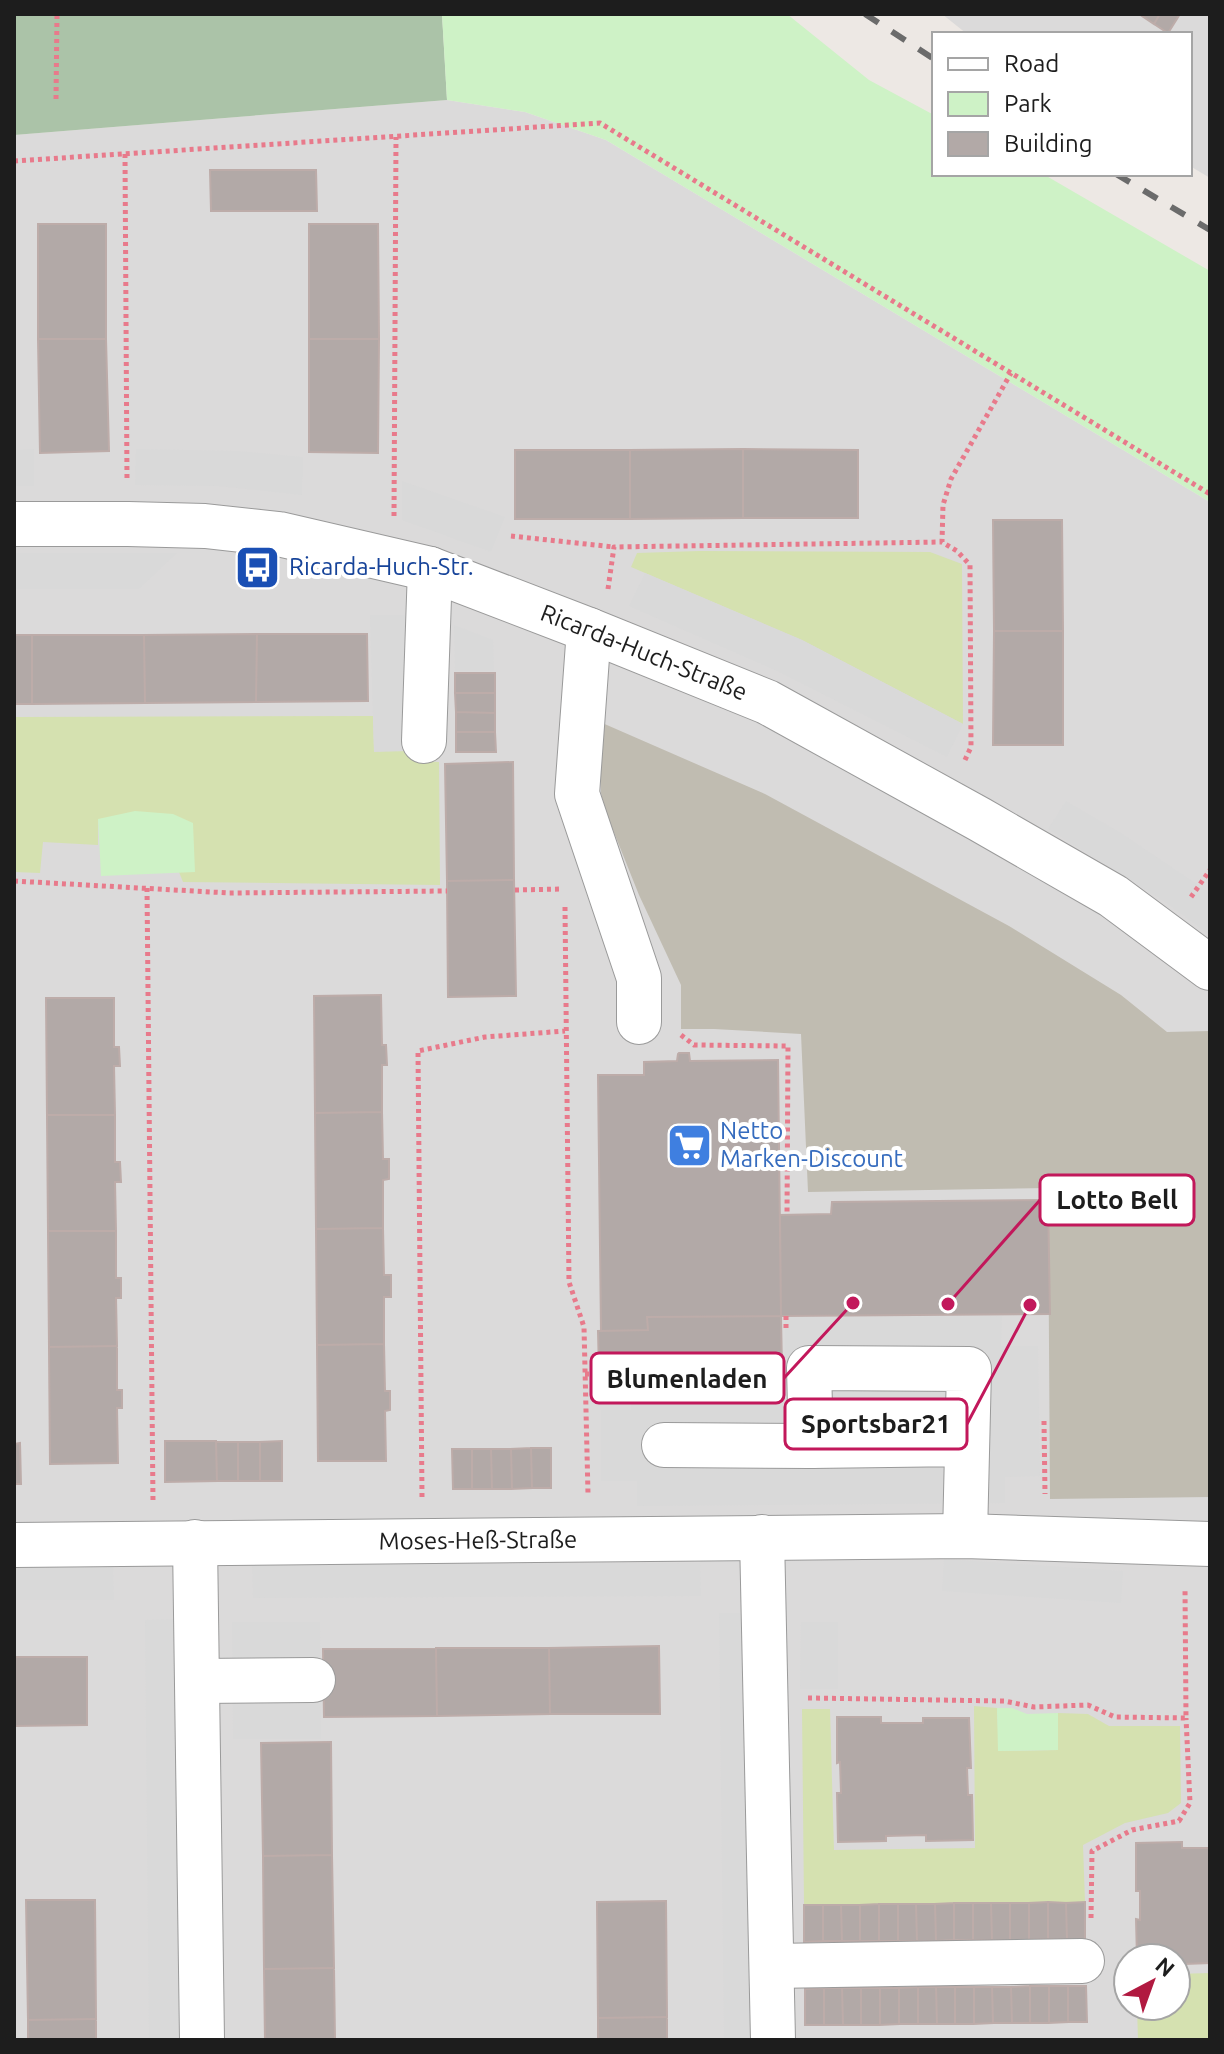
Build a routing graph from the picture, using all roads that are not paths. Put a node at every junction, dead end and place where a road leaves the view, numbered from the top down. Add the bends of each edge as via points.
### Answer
1 (14, 524) edge
2 (412, 564) junction
3 (589, 630) junction
4 (424, 741) dead end
5 (1210, 968) edge
6 (657, 1024) road end
7 (967, 1444) junction
8 (664, 1445) dead end
9 (811, 1446) junction
10 (965, 1536) junction
11 (762, 1537) junction
12 (174, 1542) junction
13 (1197, 1544) edge
14 (14, 1545) edge
15 (313, 1680) dead end
16 (197, 1681) junction
17 (1082, 1961) road end
18 (772, 1966) junction
19 (202, 2040) edge
20 (773, 2040) edge

1 - 2 street, Ricarda-Huch-Straße via 205,526 279,534
2 - 3 street, Ricarda-Huch-Straße
2 - 4 street
3 - 5 street, Ricarda-Huch-Straße via 767,702 1113,896
3 - 6 street via 577,794
7 - 9 street
7 - 9 street via 969,1369 809,1368
7 - 10 street
8 - 9 street
10 - 11 street, Moses-Heß-Straße
10 - 13 street, Moses-Heß-Straße
11 - 12 street, Moses-Heß-Straße
11 - 18 street
12 - 14 street, Moses-Heß-Straße
12 - 16 street
15 - 16 street
16 - 19 street
17 - 18 street
18 - 20 street

